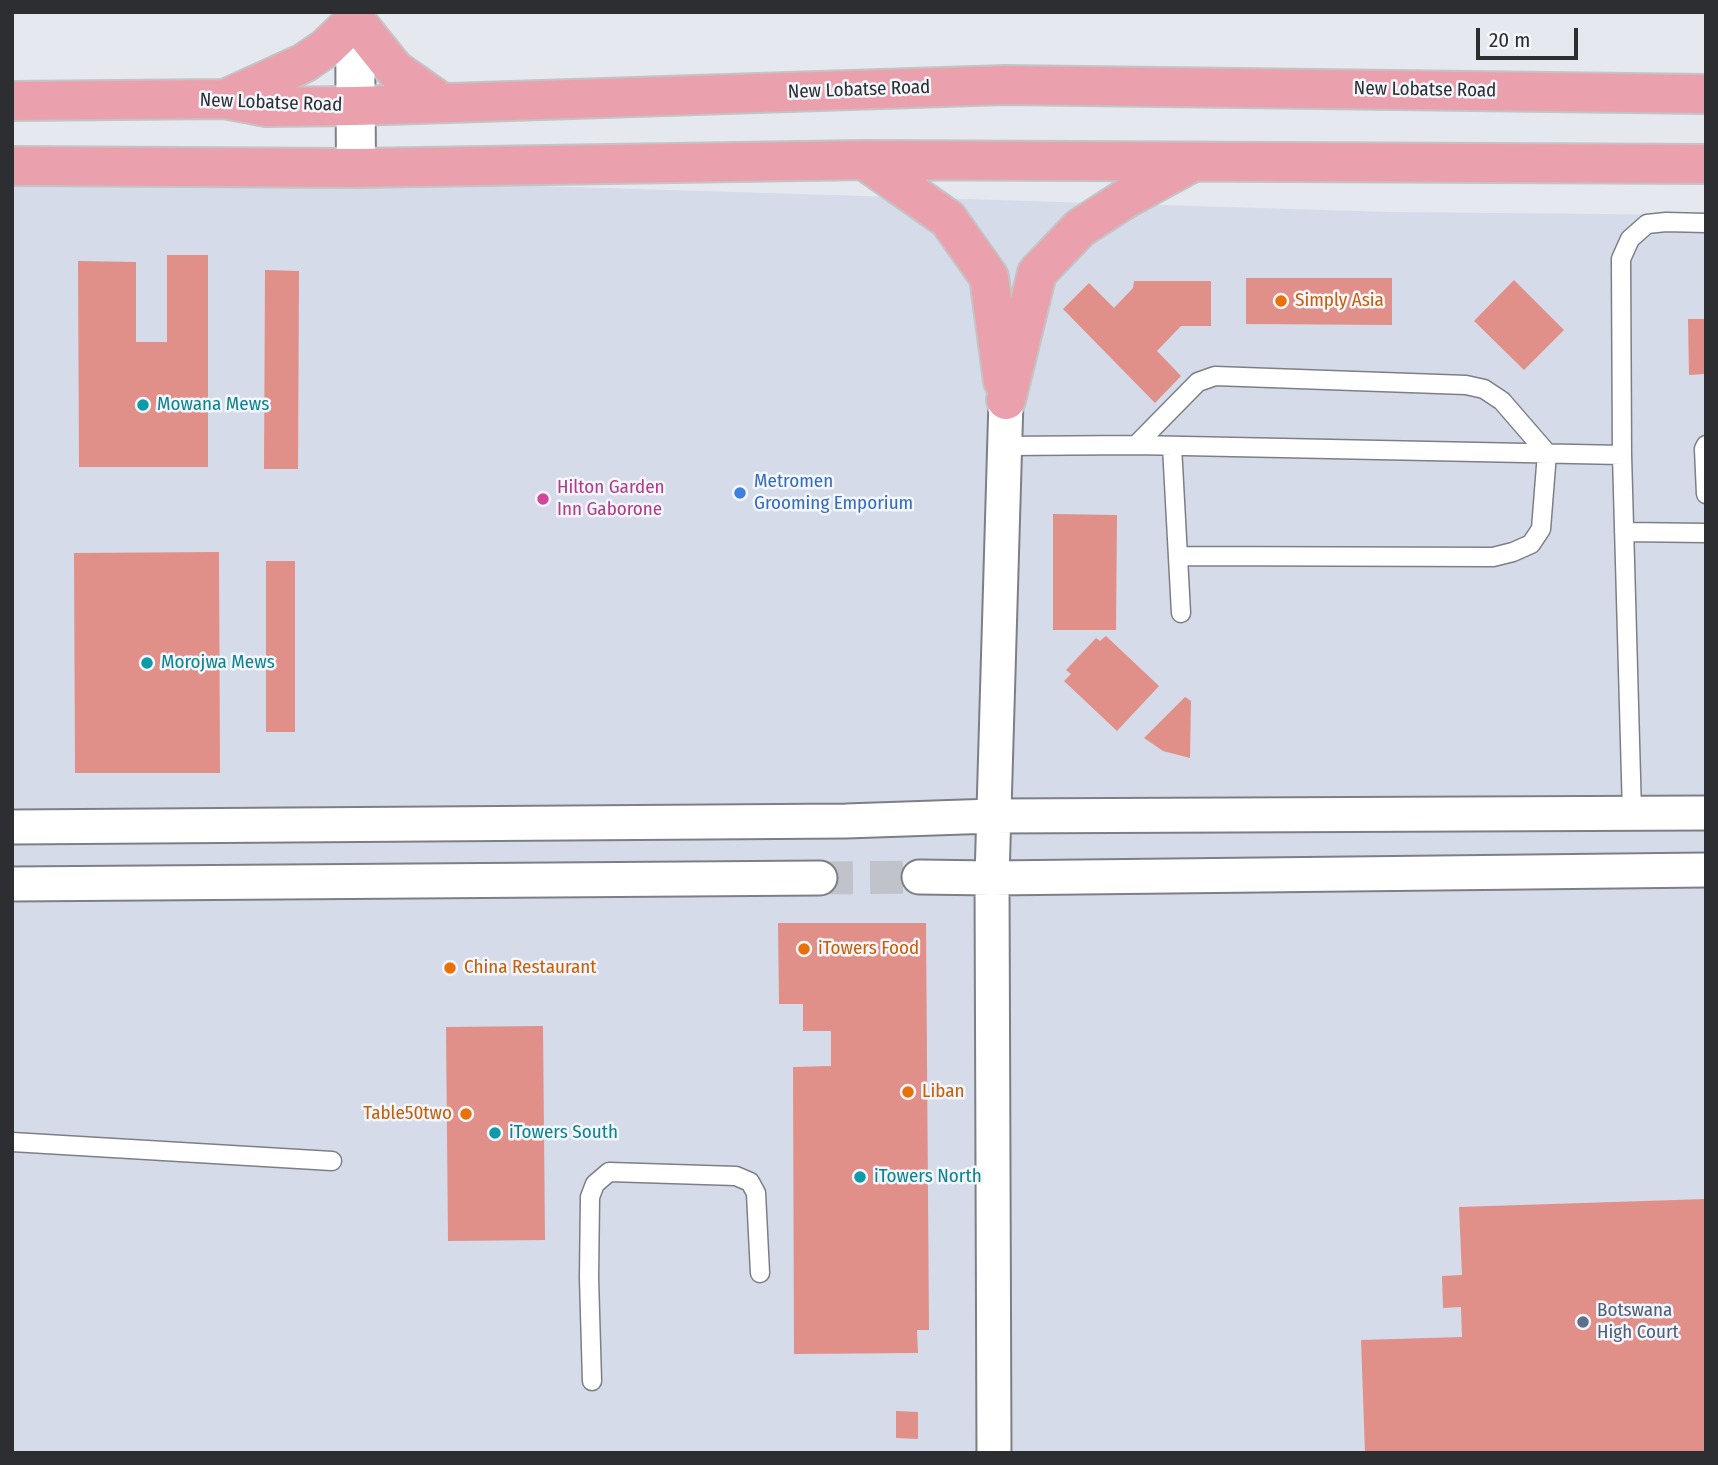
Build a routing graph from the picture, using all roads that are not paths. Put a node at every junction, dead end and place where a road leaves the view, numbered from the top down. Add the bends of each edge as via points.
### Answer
1 (355, 16) edge
2 (1706, 94) edge
3 (225, 99) junction
4 (12, 101) edge
5 (442, 103) junction
6 (356, 106) junction
7 (864, 160) junction
8 (1193, 162) junction
9 (1706, 164) edge
10 (12, 166) edge
11 (356, 168) junction
12 (1706, 223) edge
13 (1006, 400) junction
14 (1136, 445) junction
15 (1706, 445) edge
16 (1004, 446) junction
17 (1172, 446) junction
18 (1548, 453) junction
19 (1622, 455) junction
20 (1706, 494) edge
21 (1624, 532) junction
22 (1706, 533) edge
23 (1178, 556) junction
24 (1181, 613) dead end
25 (1632, 813) junction
26 (1706, 813) edge
27 (993, 816) junction
28 (12, 827) edge
29 (1706, 870) edge
30 (919, 877) tunnel mouth
31 (820, 878) tunnel mouth
32 (992, 878) junction
33 (12, 884) edge
34 (12, 1142) edge
35 (332, 1161) dead end
36 (760, 1273) dead end
37 (592, 1381) dead end
38 (994, 1453) edge

1 - 3 main road via 326,48 304,63
1 - 5 main road via 395,70
1 - 6 street
2 - 5 main road, New Lobatse Road via 1005,85
3 - 4 main road, New Lobatse Road
3 - 6 main road, New Lobatse Road via 267,107
5 - 6 main road, New Lobatse Road
6 - 11 street
7 - 8 main road
7 - 11 main road
7 - 13 main road via 948,219 989,277
8 - 9 main road
8 - 13 main road via 1080,228 1037,274
10 - 11 main road
12 - 19 lane via 1647,224 1630,239 1621,259
13 - 16 street
14 - 16 lane
14 - 17 lane
14 - 18 lane via 1198,382 1215,376 1484,389 1502,401
15 - 20 lane
16 - 27 street
17 - 18 lane
17 - 23 lane
18 - 19 lane
18 - 23 lane via 1541,529 1531,544 1513,552 1493,557
19 - 21 lane
21 - 22 lane
21 - 25 lane
23 - 24 lane
25 - 26 street
25 - 27 street
27 - 28 street
27 - 32 street
29 - 32 street
30 - 32 street
31 - 33 street
32 - 38 street
34 - 35 lane
36 - 37 lane via 757,1193 750,1182 736,1176 609,1172 595,1184 590,1197

